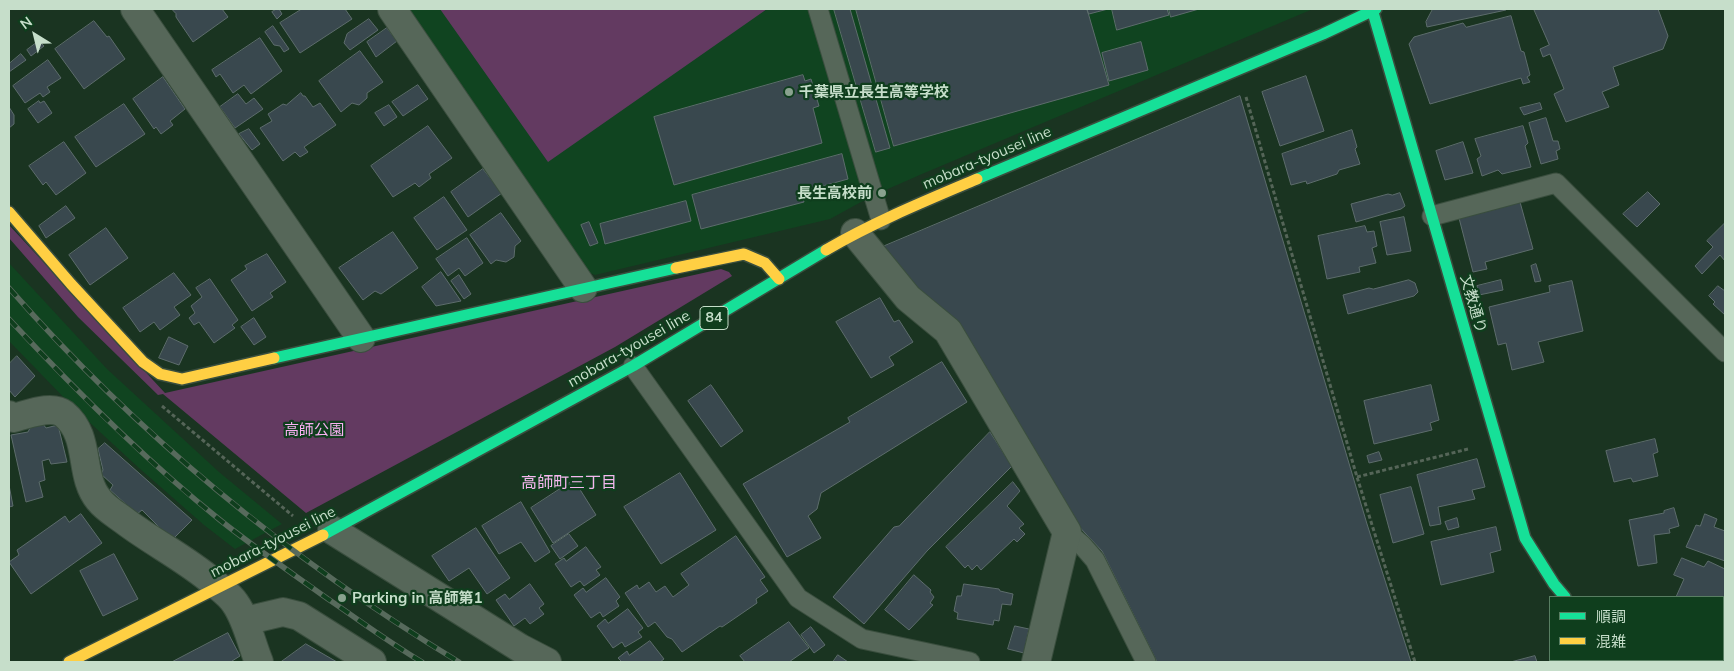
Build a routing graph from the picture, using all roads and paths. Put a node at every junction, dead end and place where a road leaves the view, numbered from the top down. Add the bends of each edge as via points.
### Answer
1 (135, 9) edge
2 (392, 9) edge
3 (818, 9) edge
4 (1373, 9) edge
5 (1244, 89) dead end
6 (9, 212) edge
7 (1432, 216) junction
8 (881, 220) junction
9 (855, 233) junction
10 (779, 279) junction
11 (583, 288) junction
12 (360, 338) junction
13 (1725, 352) edge
14 (634, 366) junction
15 (10, 417) edge
16 (1497, 442) junction
17 (1357, 477) junction
18 (332, 530) junction
19 (1067, 532) junction
20 (219, 586) junction
21 (1564, 596) edge
22 (245, 621) junction
23 (70, 662) edge
24 (259, 662) edge
25 (372, 662) edge
26 (547, 662) edge
27 (970, 662) edge
28 (1036, 662) edge
29 (1146, 662) edge
30 (1416, 662) edge

1 - 12 street
2 - 11 street
3 - 8 lane
4 - 7 street, 文教通り
4 - 8 street, mobara-tyousei line / 84 via 1314,38
5 - 17 path
6 - 12 street via 104,321 143,362 160,374 182,379
7 - 13 lane via 1556,183
7 - 16 street, 文教通り
8 - 9 street, mobara-tyousei line / 84
9 - 10 street, mobara-tyousei line / 84
9 - 19 street via 908,298 948,331
10 - 11 street via 765,263 744,254
10 - 14 street, mobara-tyousei line / 84
11 - 12 street
14 - 18 street, mobara-tyousei line / 84
14 - 27 lane via 798,598 862,639
15 - 20 street via 56,410 65,415 81,436 89,480 101,502
16 - 17 path
16 - 21 street, 文教通り via 1524,538
17 - 30 path
18 - 20 street, mobara-tyousei line / 84
18 - 26 street
19 - 28 street
19 - 29 lane via 1095,560
20 - 22 street via 235,602
20 - 23 street, mobara-tyousei line / 84
22 - 24 street
22 - 25 street via 283,612 299,616

